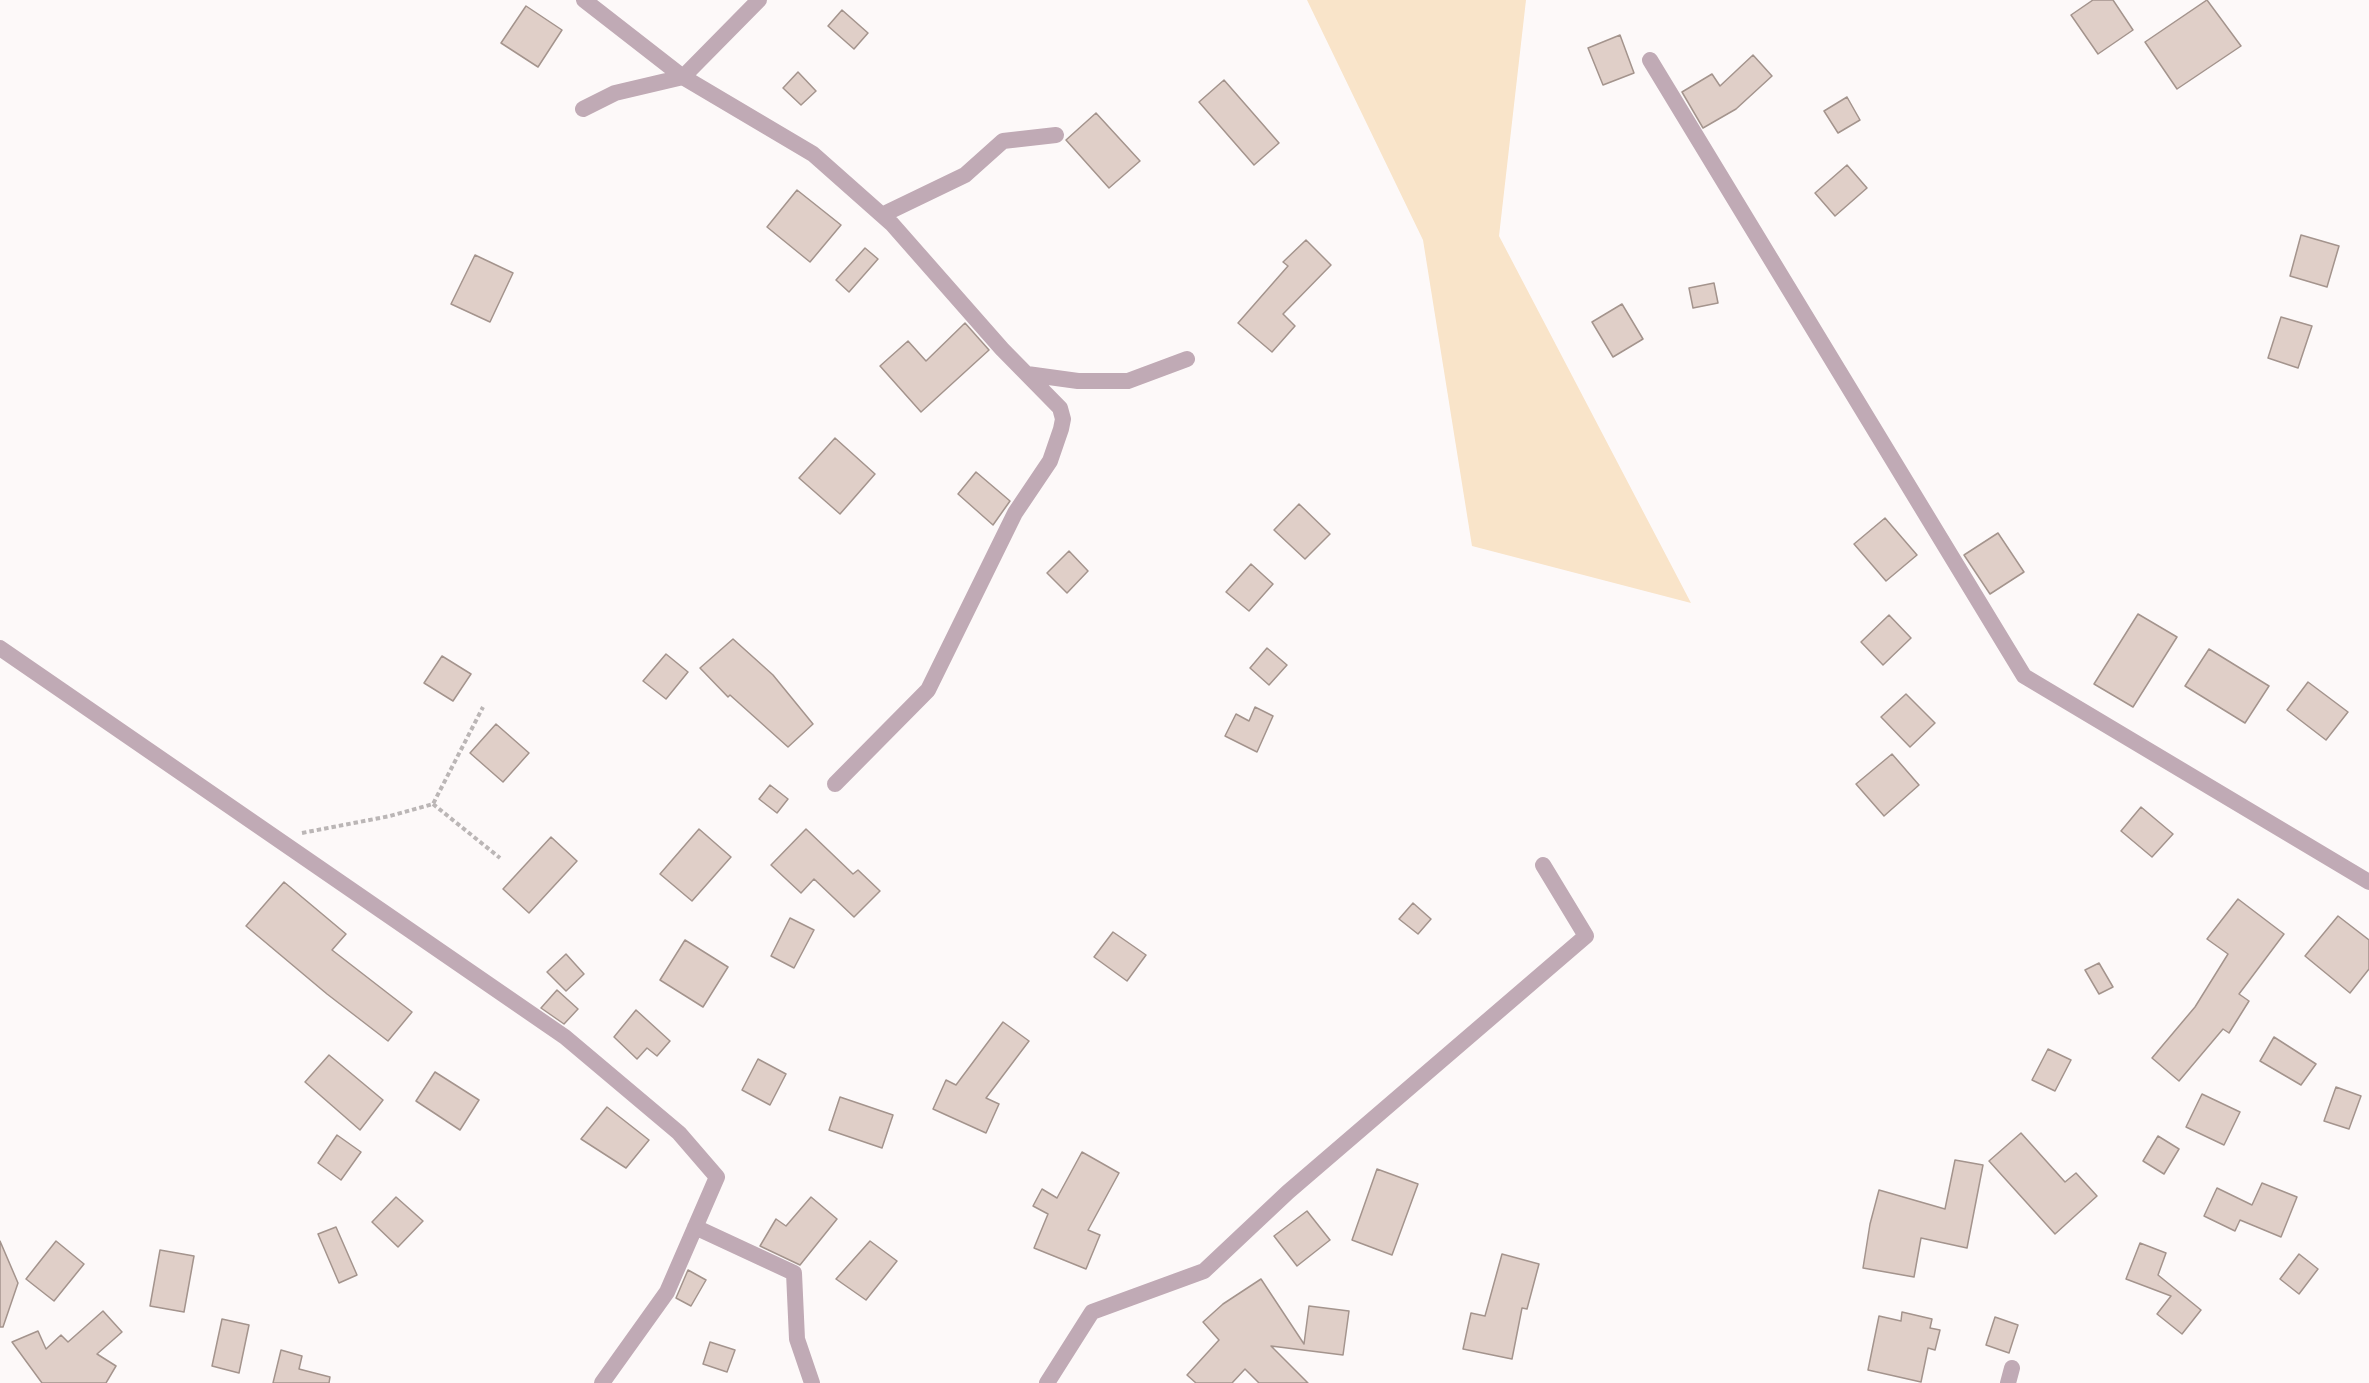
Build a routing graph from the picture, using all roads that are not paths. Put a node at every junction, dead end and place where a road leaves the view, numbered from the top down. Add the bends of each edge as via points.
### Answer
1 (584, 0) edge
2 (759, 0) edge
3 (1650, 60) dead end
4 (683, 77) junction
5 (583, 109) dead end
6 (1056, 135) dead end
7 (882, 215) junction
8 (1187, 359) dead end
9 (1027, 374) junction
10 (0, 648) edge
11 (835, 784) dead end
12 (1543, 865) dead end
13 (2369, 882) edge
14 (695, 1227) junction
15 (602, 1383) edge
16 (812, 1383) edge
17 (1047, 1383) edge

1 - 4 street
2 - 4 street
3 - 13 street via 2024,676
4 - 5 street via 615,93
4 - 7 street via 813,154
6 - 7 street via 1003,141 965,175
7 - 9 street
8 - 9 street via 1128,381 1078,381
9 - 11 street via 1060,408 1063,419 1050,461 1015,513 928,690
10 - 14 street via 565,1037 679,1133 717,1178
12 - 17 street via 1586,936 1288,1192 1204,1271 1092,1312
14 - 15 street via 667,1292
14 - 16 street via 794,1273 797,1339

